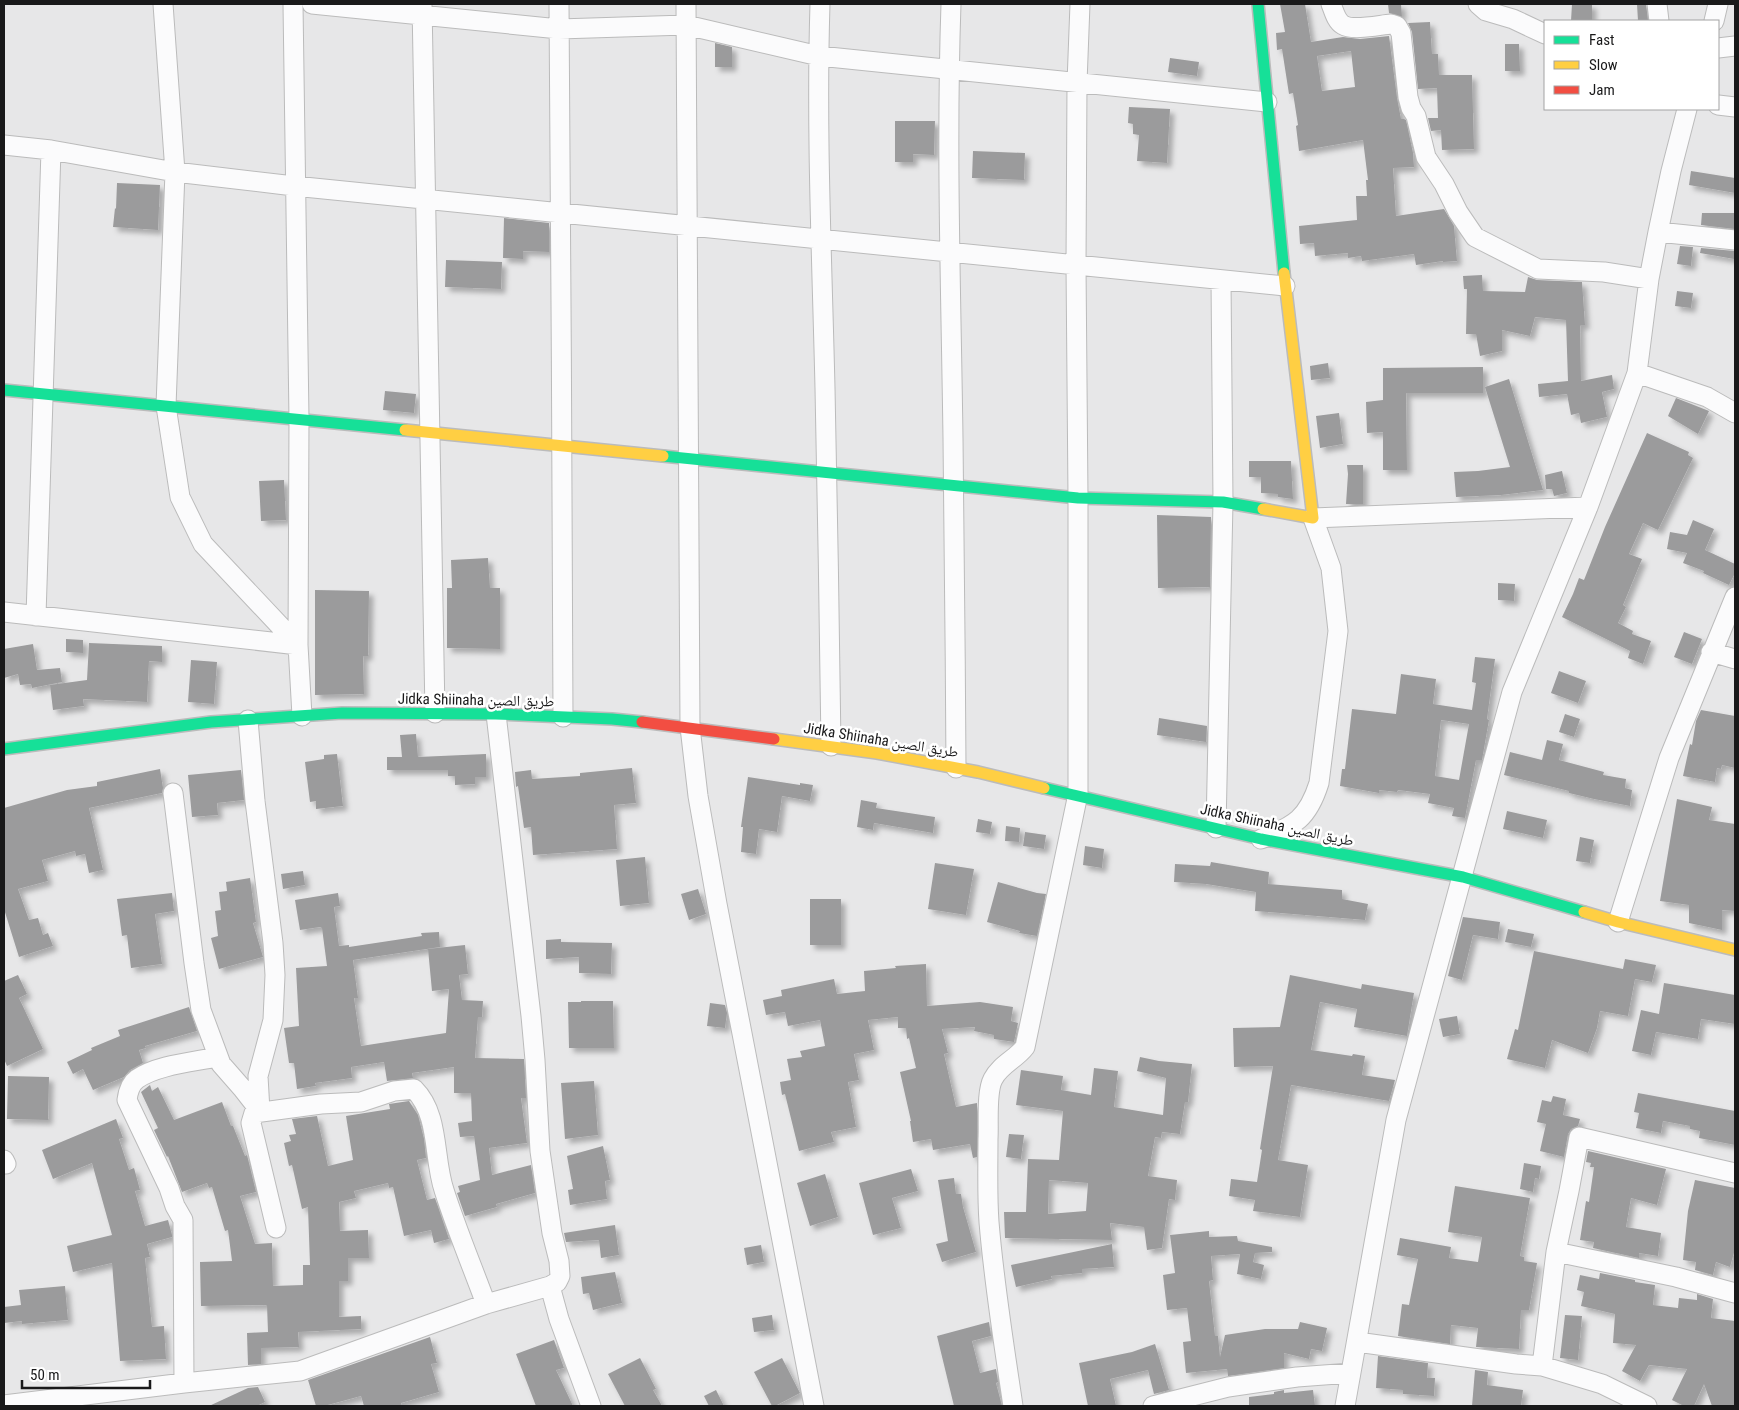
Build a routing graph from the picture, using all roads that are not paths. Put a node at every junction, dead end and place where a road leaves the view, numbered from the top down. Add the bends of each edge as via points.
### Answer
1 (162, 4) edge
2 (292, 4) edge
3 (312, 4) edge
4 (559, 4) edge
5 (686, 4) edge
6 (820, 4) edge
7 (951, 4) edge
8 (1080, 4) edge
9 (1258, 4) edge
10 (1331, 4) edge
11 (1478, 4) edge
12 (1657, 4) edge
13 (1718, 4) edge
14 (422, 9) edge
15 (1659, 20) edge
16 (1714, 20) edge
17 (686, 25) junction
18 (559, 29) junction
19 (1544, 34) edge
20 (1735, 46) edge
21 (1719, 48) edge
22 (819, 56) junction
23 (949, 69) junction
24 (1076, 82) junction
25 (1267, 102) junction
26 (1719, 105) edge
27 (1735, 107) edge
28 (1687, 110) edge
29 (4, 145) edge
30 (51, 150) junction
31 (174, 172) junction
32 (294, 186) junction
33 (424, 199) junction
34 (559, 213) junction
35 (686, 226) junction
36 (1658, 232) junction
37 (821, 240) junction
38 (1735, 240) edge
39 (950, 252) junction
40 (1076, 265) junction
41 (1221, 280) junction
42 (1649, 280) junction
43 (1285, 286) junction
44 (1637, 373) junction
45 (4, 390) edge
46 (43, 394) junction
47 (166, 406) junction
48 (1735, 413) edge
49 (299, 420) junction
50 (431, 433) junction
51 (562, 446) junction
52 (690, 459) junction
53 (827, 472) junction
54 (954, 485) junction
55 (1078, 498) junction
56 (1223, 502) junction
57 (1588, 508) junction
58 (1313, 518) junction
59 (1735, 597) edge
60 (4, 612) edge
61 (36, 616) junction
62 (298, 645) junction
63 (1711, 652) junction
64 (1735, 658) edge
65 (435, 713) junction
66 (496, 714) junction
67 (302, 716) junction
68 (563, 717) junction
69 (248, 720) junction
70 (690, 727) junction
71 (831, 746) junction
72 (4, 749) edge
73 (956, 768) junction
74 (173, 793) dead end
75 (1078, 794) junction
76 (1216, 828) junction
77 (1262, 839) junction
78 (1463, 877) junction
79 (1618, 922) junction
80 (1735, 950) edge
81 (217, 1057) junction
82 (260, 1111) junction
83 (1735, 1173) edge
84 (276, 1228) dead end
85 (1556, 1252) junction
86 (550, 1286) junction
87 (1735, 1293) edge
88 (486, 1304) junction
89 (1357, 1342) junction
90 (1542, 1366) junction
91 (1352, 1373) junction
92 (184, 1383) junction
93 (141, 1398) edge
94 (4, 1405) edge
95 (591, 1406) edge
96 (814, 1406) edge
97 (1013, 1406) edge
98 (1153, 1406) edge
99 (1345, 1406) edge
100 (1648, 1406) edge

1 - 31 street
2 - 32 street
3 - 14 street
4 - 18 street
5 - 17 street
6 - 22 street
7 - 23 street
8 - 24 street
9 - 25 street
10 - 42 street via 1342,25 1353,28 1397,26 1408,97 1426,157 1475,237 1538,269 1604,272
11 - 19 street via 1486,11
12 - 15 street
13 - 16 street
14 - 18 street
14 - 33 street
17 - 18 street
17 - 22 street
17 - 35 street
18 - 34 street
20 - 21 street
22 - 23 street
22 - 37 street
23 - 24 street
23 - 39 street
24 - 25 street
24 - 40 street
25 - 43 street
26 - 27 street
28 - 36 street
29 - 30 street
30 - 31 street
30 - 46 street
31 - 32 street
31 - 47 street
32 - 33 street
32 - 49 street
33 - 34 street
33 - 50 street
34 - 35 street
34 - 51 street
35 - 37 street
35 - 52 street
36 - 38 street
36 - 42 street
37 - 39 street
37 - 53 street
39 - 40 street
39 - 54 street
40 - 41 street
40 - 55 street
41 - 43 street
41 - 56 street
42 - 44 street
43 - 58 street
44 - 48 street via 1707,397
44 - 57 street
45 - 46 street
46 - 47 street
46 - 61 street
47 - 49 street
47 - 62 street via 180,497 203,544
49 - 50 street
49 - 62 street
50 - 51 street
50 - 65 street
51 - 52 street
51 - 68 street
52 - 53 street
52 - 70 street
53 - 54 street
53 - 71 street
54 - 55 street
54 - 73 street
55 - 56 street
55 - 75 street
56 - 58 street
56 - 76 street
57 - 58 street
57 - 78 street via 1512,692
58 - 77 street via 1331,568 1338,631 1319,783 1314,801 1301,818
59 - 63 street
60 - 61 street
61 - 62 street
62 - 67 street
63 - 64 street
63 - 79 street via 1669,758
65 - 66 street, Jidka Shiinaha طريق الصين
65 - 67 street, Jidka Shiinaha طريق الصين
66 - 68 street, Jidka Shiinaha طريق الصين
66 - 86 street via 533,1034 540,1151 559,1261 560,1276
67 - 69 street, Jidka Shiinaha طريق الصين
68 - 70 street, Jidka Shiinaha طريق الصين
69 - 72 street, Jidka Shiinaha طريق الصين via 134,731
69 - 82 street via 275,975 272,1020 258,1076
70 - 71 street, Jidka Shiinaha طريق الصين
70 - 96 street via 717,904
71 - 73 street, Jidka Shiinaha طريق الصين
73 - 75 street, Jidka Shiinaha طريق الصين
74 - 81 street via 201,1010
75 - 76 street, Jidka Shiinaha طريق الصين
75 - 97 street via 1025,1047 999,1069 992,1080 989,1105 989,1223
76 - 77 street, Jidka Shiinaha طريق الصين
77 - 78 street, Jidka Shiinaha طريق الصين
78 - 79 street, Jidka Shiinaha طريق الصين
78 - 89 street via 1396,1120
79 - 80 street, Jidka Shiinaha طريق الصين
81 - 82 street
81 - 92 street via 153,1072 135,1080 128,1089 127,1100 183,1220
82 - 84 street via 254,1113 251,1123
82 - 88 street via 361,1102 394,1091 414,1089 428,1110 443,1187
83 - 85 street via 1579,1137
85 - 87 street
85 - 90 street
86 - 88 street
86 - 95 street
88 - 92 street via 300,1371
89 - 90 street
89 - 91 street
90 - 100 street via 1602,1384
91 - 98 street via 1228,1386
91 - 99 street
92 - 93 street
93 - 94 street

